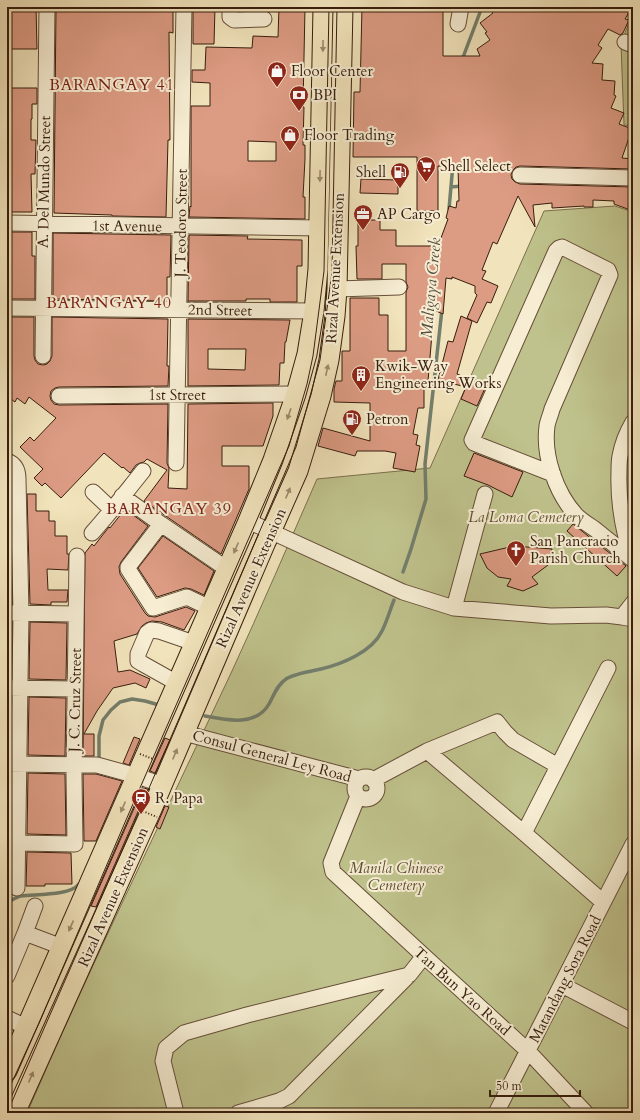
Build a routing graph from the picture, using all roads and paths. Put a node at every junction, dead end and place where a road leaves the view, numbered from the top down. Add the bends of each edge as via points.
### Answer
1 (47, 7) edge
2 (184, 7) edge
3 (230, 7) edge
4 (323, 7) edge
5 (343, 7) edge
6 (461, 7) edge
7 (264, 19) dead end
8 (458, 24) dead end
9 (520, 175) dead end
10 (633, 178) edge
11 (339, 211) junction
12 (320, 219) junction
13 (7, 224) edge
14 (44, 224) junction
15 (181, 227) junction
16 (399, 287) dead end
17 (337, 289) junction
18 (7, 308) edge
19 (43, 308) junction
20 (179, 310) junction
21 (314, 311) junction
22 (43, 356) dead end
23 (296, 394) junction
24 (178, 395) junction
25 (59, 396) dead end
26 (633, 422) edge
27 (176, 463) dead end
28 (10, 464) edge
29 (143, 471) dead end
30 (553, 474) junction
31 (93, 492) dead end
32 (485, 494) dead end
33 (122, 496) junction
34 (112, 510) junction
35 (248, 521) junction
36 (623, 523) junction
37 (161, 524) junction
38 (271, 532) junction
39 (92, 533) dead end
40 (604, 537) junction
41 (77, 556) dead end
42 (633, 559) edge
43 (227, 569) junction
44 (633, 603) edge
45 (210, 608) junction
46 (454, 608) junction
47 (14, 613) edge
48 (76, 614) junction
49 (628, 618) edge
50 (194, 644) junction
51 (608, 668) dead end
52 (177, 682) junction
53 (14, 688) edge
54 (76, 689) junction
55 (184, 733) junction
56 (427, 751) junction
57 (140, 754) dead end
58 (152, 759) dead end
59 (13, 764) edge
60 (75, 765) junction
61 (558, 766) junction
62 (137, 776) junction
63 (366, 779) junction
64 (163, 785) junction
65 (140, 810) dead end
66 (157, 817) dead end
67 (524, 833) junction
68 (14, 840) edge
69 (633, 844) edge
70 (17, 888) dead end
71 (604, 902) junction
72 (35, 906) dead end
73 (25, 933) junction
74 (62, 947) junction
75 (424, 956) junction
76 (409, 974) junction
77 (7, 976) edge
78 (562, 985) junction
79 (7, 1018) edge
80 (633, 1022) edge
81 (26, 1028) junction
82 (528, 1051) junction
83 (7, 1071) edge
84 (15, 1113) edge
85 (176, 1113) edge
86 (238, 1113) edge
87 (496, 1113) edge
88 (586, 1113) edge

1 - 14 street, A. Del Mundo Street
2 - 15 street, J. Teodoro Street
3 - 7 street via 230,17 234,20
4 -> 12 main road, Rizal Avenue Extension
5 - 11 main road, Rizal Avenue Extension
6 - 8 street
9 - 10 street
11 - 12 main road
11 - 17 main road, Rizal Avenue Extension
12 - 15 street, 1st Avenue
12 - 21 main road, Rizal Avenue Extension
13 - 14 street, 1st Avenue
14 - 15 street, 1st Avenue
14 - 19 street, A. Del Mundo Street
15 - 20 street, J. Teodoro Street
16 - 17 street
38 -> 17 main road, Rizal Avenue Extension via 298,471 322,396
18 - 19 street, 2nd Street
19 - 20 street, 2nd Street
19 - 22 street, A. Del Mundo Street
20 - 21 street, 2nd Street
20 - 24 street, J. Teodoro Street
21 - 23 main road, Rizal Avenue Extension via 307,354
23 - 24 street, 1st Street
23 -> 35 main road, Rizal Avenue Extension
24 - 25 street, 1st Street
24 - 27 street, J. Teodoro Street
26 - 36 street via 620,457 620,504
28 - 47 street via 18,479
29 - 33 street
30 - 30 street via 472,440 556,251 562,247 610,273 547,425 548,452
30 - 40 street via 577,516
31 - 34 street
32 - 46 street
33 - 34 street
33 - 37 street
34 - 39 street
35 - 38 street
35 -> 43 main road, Rizal Avenue Extension
36 - 40 street
36 - 42 street
37 - 43 street
37 - 45 street via 127,568 152,608 187,597
38 - 46 street via 403,592
38 - 55 main road, Rizal Avenue Extension
40 - 42 street
41 - 48 street, J. C. Cruz Street
43 - 45 main road, Rizal Avenue Extension
44 - 49 street
45 - 50 main road, Rizal Avenue Extension
46 - 49 street via 551,616 606,615
47 - 48 street
47 - 53 street
48 - 54 street, J. C. Cruz Street
50 - 52 main road, Rizal Avenue Extension
50 - 52 street via 159,631 151,630 147,633 138,654 138,661
51 - 61 street
52 - 62 main road, Rizal Avenue Extension
53 - 54 street
53 - 59 street
54 - 60 street, J. C. Cruz Street
55 - 63 street, Consul General Ley Road
64 -> 55 main road, Rizal Avenue Extension
56 - 61 street, Consul General Ley Road via 497,722 513,740
56 - 63 street, Consul General Ley Road
56 - 67 street
57 - 58 path, bridge
59 - 60 street
59 - 68 street
60 - 62 street via 97,765
60 - 68 street, J. C. Cruz Street via 75,844
61 - 67 street
62 - 64 street
62 -> 74 main road, Rizal Avenue Extension
63 - 75 street, Tan Bun Yao Road via 355,786 358,796 331,863 333,872
84 -> 64 main road, Rizal Avenue Extension
65 - 66 path, bridge
67 - 71 street
68 - 70 street
69 - 71 street, Matandang Sora Road
71 - 78 street, Matandang Sora Road
72 - 73 street
73 - 74 street
73 - 77 street
74 - 81 main road, Rizal Avenue Extension
75 - 76 street
75 - 82 street, Tan Bun Yao Road
76 - 85 street via 184,1033 166,1048 163,1061
76 - 86 street via 289,1096
78 - 80 street
78 - 82 street, Matandang Sora Road
79 - 81 street
81 - 83 main road, Rizal Avenue Extension
82 - 87 street, Matandang Sora Road
82 - 88 street, Tan Bun Yao Road

